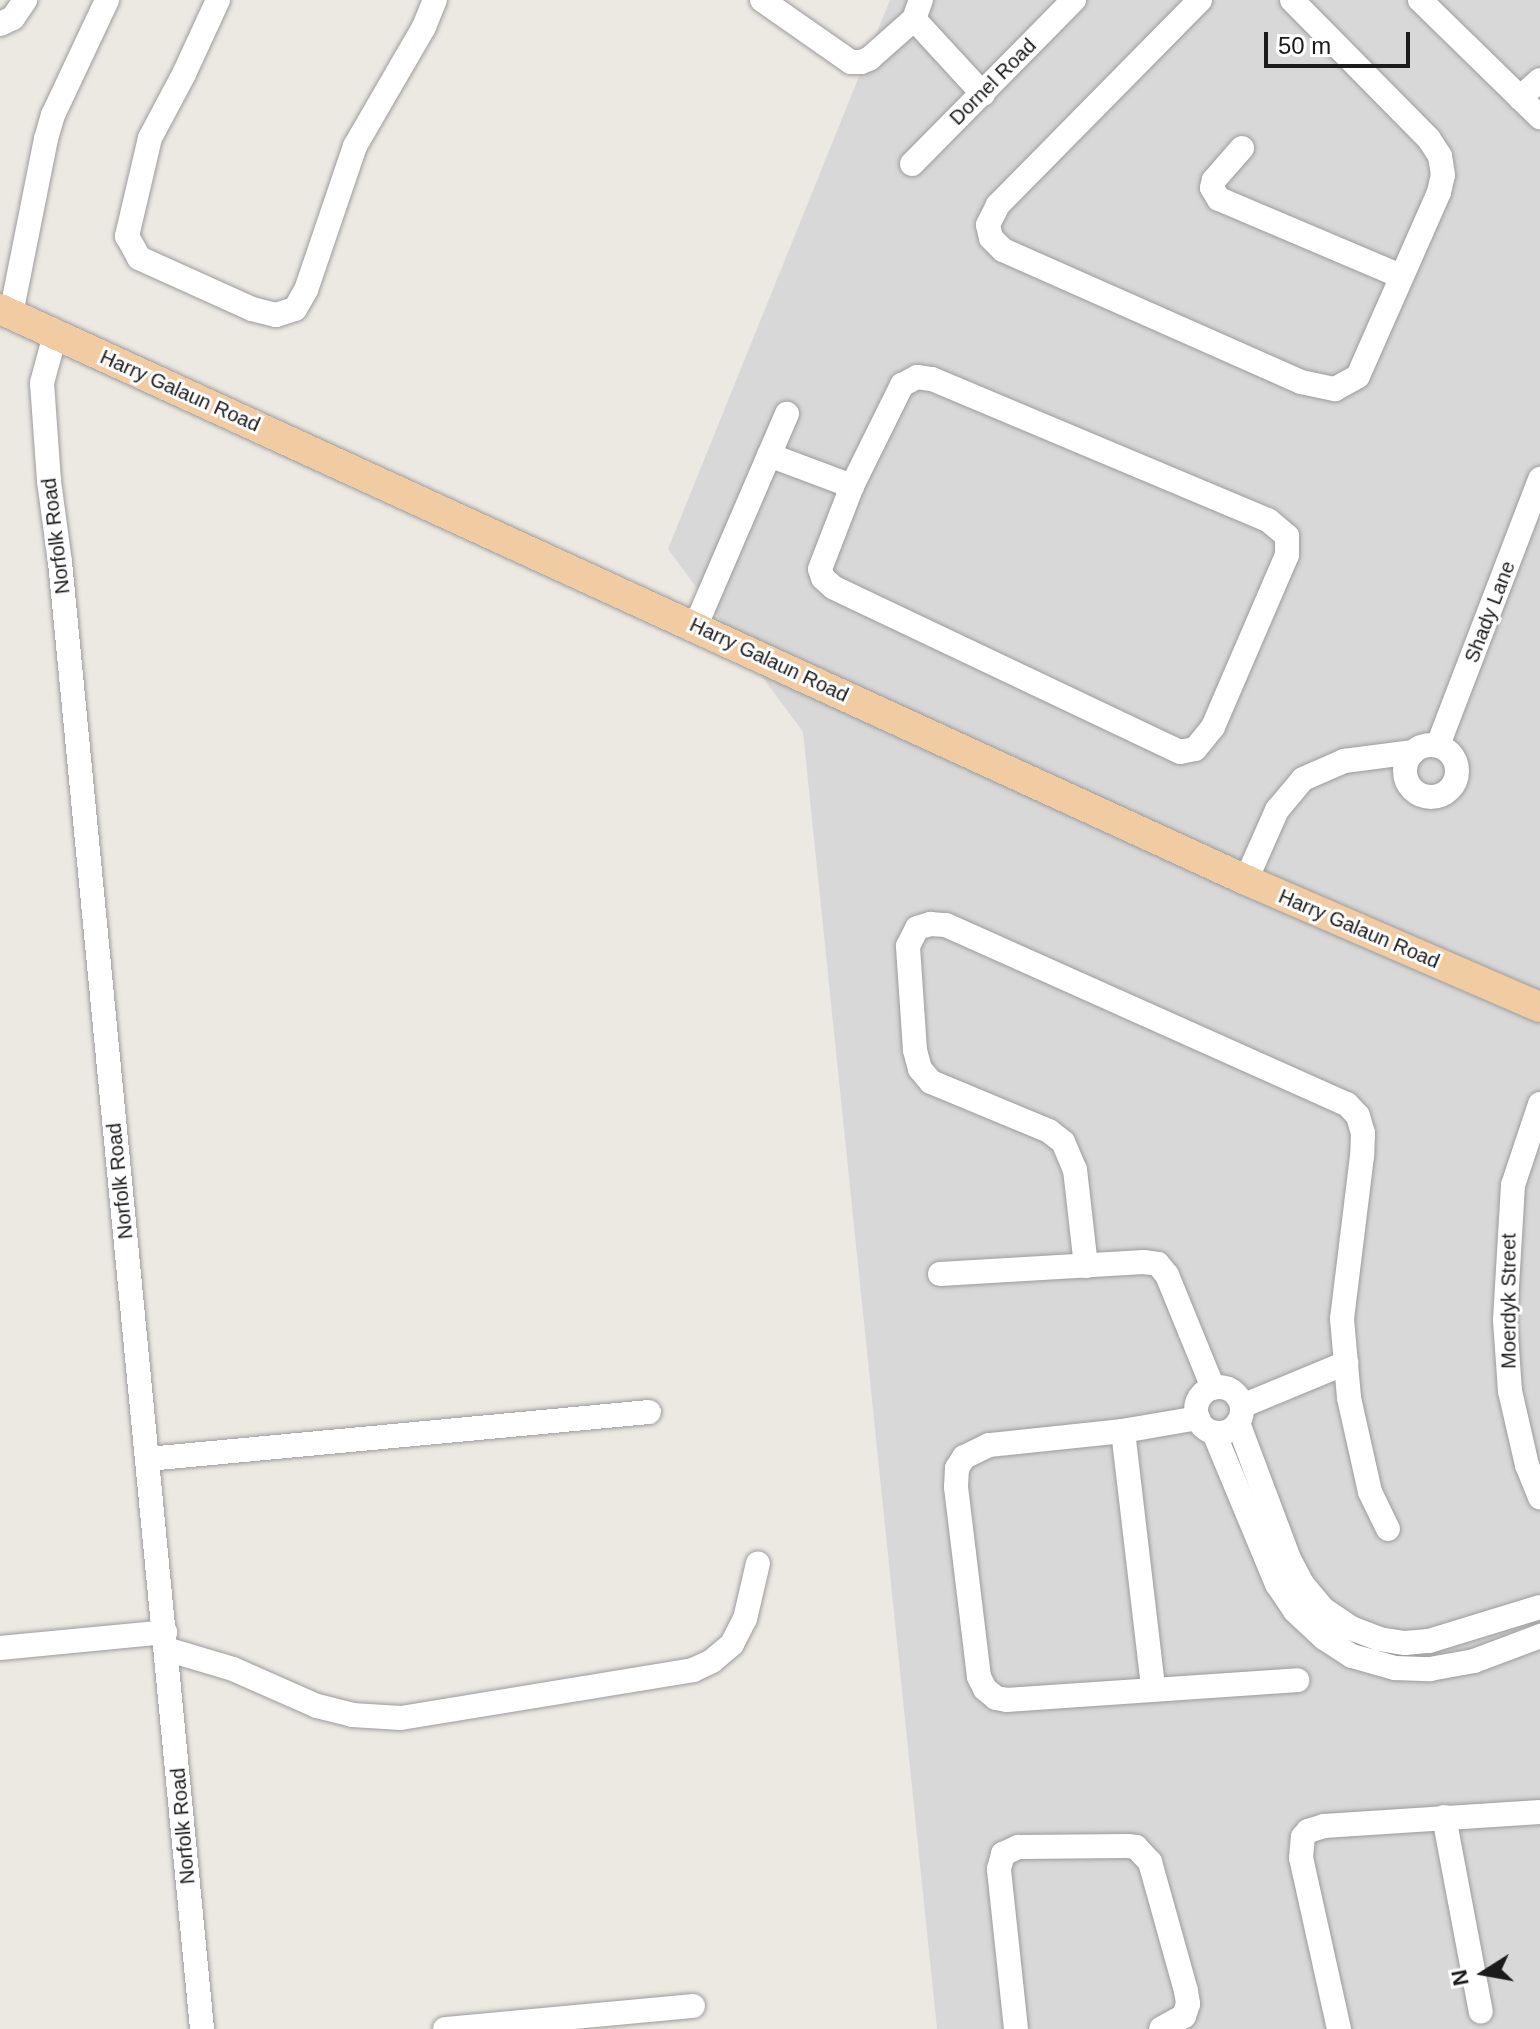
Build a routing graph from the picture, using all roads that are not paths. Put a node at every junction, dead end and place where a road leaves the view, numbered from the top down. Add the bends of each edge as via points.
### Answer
1 (25, 0) edge
2 (107, 0) edge
3 (218, 0) edge
4 (435, 0) edge
5 (762, 0) edge
6 (1074, 0) edge
7 (1292, 0) edge
8 (1420, 0) edge
9 (1197, 1) edge
10 (918, 9) edge
11 (0, 24) edge
12 (1540, 80) edge
13 (983, 94) junction
14 (1520, 98) junction
15 (1540, 117) edge
16 (1242, 148) dead end
17 (912, 164) dead end
18 (1400, 276) junction
19 (6, 312) edge
20 (55, 335) junction
21 (787, 414) dead end
22 (769, 455) junction
23 (1540, 479) edge
24 (852, 486) junction
25 (696, 625) junction
26 (1438, 745) junction
27 (1413, 752) junction
28 (1372, 760) junction
29 (1406, 777) junction
30 (1246, 880) junction
31 (1540, 1007) edge
32 (1540, 1104) edge
33 (1086, 1266) junction
34 (940, 1274) dead end
35 (1346, 1363) junction
36 (1213, 1388) junction
37 (649, 1412) dead end
38 (1240, 1414) junction
39 (1206, 1425) junction
40 (1123, 1431) junction
41 (148, 1459) junction
42 (1540, 1498) edge
43 (1388, 1529) dead end
44 (758, 1563) dead end
45 (1540, 1607) edge
46 (1486, 1623) junction
47 (1540, 1636) edge
48 (165, 1641) junction
49 (0, 1648) edge
50 (1495, 1653) junction
51 (1297, 1680) dead end
52 (1153, 1687) junction
53 (1540, 1812) edge
54 (1444, 1817) junction
55 (693, 2006) dead end
56 (1481, 2012) dead end
57 (202, 2029) edge
58 (445, 2029) edge
59 (1016, 2029) edge
60 (1161, 2029) edge
61 (1339, 2029) edge

1 - 11 street via 13,18
2 - 19 street via 50,127
3 - 4 street via 150,138 127,236 139,258 276,315 295,309 306,290 355,146
5 - 10 street via 851,62 869,59
6 - 13 street, Dornel Road
7 - 18 street via 1378,84 1440,156 1439,192
8 - 14 street
9 - 18 street via 998,205 988,225 991,238 1003,250 1324,390 1344,387 1358,376
10 - 13 street
12 - 14 street
13 - 17 street, Dornel Road
14 - 15 street
16 - 18 street via 1214,180 1219,199
19 - 20 main road, Harry Galaun Road
20 - 25 main road, Harry Galaun Road
20 - 41 street, Norfolk Road via 42,399
21 - 22 street
22 - 24 street
22 - 25 street
23 - 26 street, Shady Lane
24 - 24 street via 902,385 925,377 1268,520 1282,529 1289,545 1213,727 1204,741 1185,753 829,584 820,569
25 - 30 main road, Harry Galaun Road
26 - 27 street
26 - 29 street via 1456,762 1457,778 1447,792 1424,796
27 - 28 street
27 - 29 street
28 - 29 street
28 - 30 street via 1344,761 1303,779 1277,810
30 - 31 main road, Harry Galaun Road
32 - 42 street, Moerdyk Street via 1513,1185 1505,1320 1510,1391
33 - 34 street
33 - 35 street via 1075,1170 1063,1142 1049,1131 931,1082 920,1069 908,946 917,928 946,925 1347,1104 1363,1133 1342,1319
33 - 36 street via 1144,1262 1164,1269
35 - 38 street
35 - 43 street via 1370,1492
36 - 38 street via 1234,1393
36 - 39 street via 1197,1403
37 - 41 street
38 - 39 street via 1228,1431
38 - 46 street via 1289,1559 1323,1609 1351,1628 1405,1643
39 - 40 street
39 - 50 street via 1277,1584 1295,1611 1324,1638 1352,1656 1395,1668 1430,1669
40 - 52 street
40 - 52 street via 971,1450 957,1468 956,1487 979,1677 985,1689 1007,1700
41 - 48 street, Norfolk Road
44 - 48 street via 745,1619 732,1644 693,1670 401,1718 317,1706
45 - 46 street
46 - 50 street
47 - 50 street
48 - 49 street
48 - 57 street, Norfolk Road
51 - 52 street
53 - 54 street
54 - 56 street
54 - 61 street via 1324,1826 1303,1837 1301,1858
55 - 58 street
59 - 60 street via 999,1869 1003,1854 1018,1847 1128,1846 1150,1862 1186,1991 1184,2016

